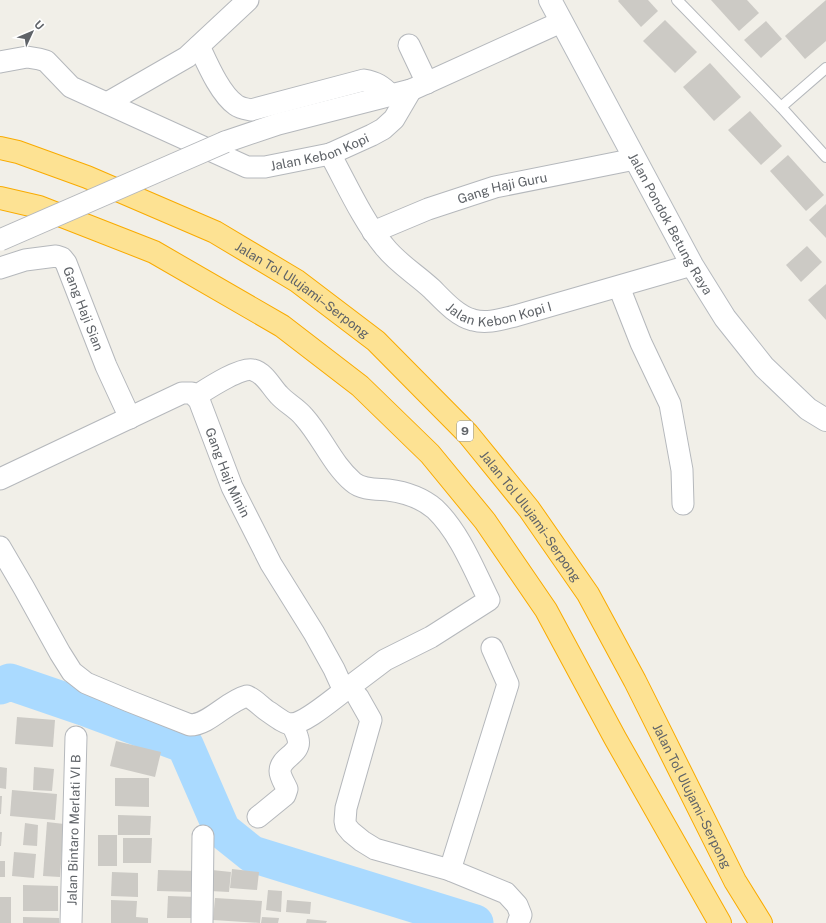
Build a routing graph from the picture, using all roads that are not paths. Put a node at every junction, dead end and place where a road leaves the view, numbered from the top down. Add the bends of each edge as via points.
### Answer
1 (248, 0) edge
2 (550, 0) edge
3 (677, 0) edge
4 (561, 22) junction
5 (410, 45) dead end
6 (199, 46) junction
7 (0, 62) edge
8 (826, 68) edge
9 (419, 87) junction
10 (390, 95) junction
11 (108, 103) junction
12 (781, 107) junction
13 (0, 148) edge
14 (330, 154) junction
15 (826, 157) edge
16 (635, 159) junction
17 (0, 198) edge
18 (373, 232) junction
19 (0, 240) edge
20 (692, 265) junction
21 (0, 268) edge
22 (619, 286) junction
23 (196, 396) junction
24 (130, 418) junction
25 (826, 420) edge
26 (0, 479) edge
27 (683, 504) dead end
28 (0, 547) edge
29 (492, 648) dead end
30 (351, 694) junction
31 (292, 724) junction
32 (76, 737) dead end
33 (258, 818) dead end
34 (203, 836) dead end
35 (450, 870) junction
36 (718, 921) edge
37 (71, 923) edge
38 (202, 923) edge
39 (518, 923) edge
40 (761, 923) edge

1 - 6 street
2 - 4 main road, Jalan Pondok Betung Raya
3 - 12 lane
4 - 9 street
4 - 16 main road, Jalan Pondok Betung Raya
5 - 9 street
6 - 10 street via 223,90 243,109 251,110 364,80 382,86
6 - 11 street via 187,57
7 - 11 street, Jalan Kebon Kopi via 39,59 52,66 71,88
8 - 12 lane
9 - 10 street
9 - 14 street, Jalan Kebon Kopi via 383,129
10 - 19 street, bridge via 278,124 225,142
11 - 14 street, Jalan Kebon Kopi via 247,167 265,168
12 - 15 lane
13 - 40 highway, Jalan Tol Ulujami–Serpong / 9 via 87,177 215,232 297,281 376,341 468,434 529,509 588,594 635,681 735,881
14 - 18 street, Jalan Kebon Kopi I
16 - 18 street, Gang Haji Guru via 495,187 428,209
16 - 20 main road, Jalan Pondok Betung Raya
17 - 36 highway via 39,207 154,252 282,326 360,386 430,454 485,521 546,610
18 - 22 street, Jalan Kebon Kopi I via 395,259 417,275 455,310 473,321 490,322
20 - 22 street, Jalan Kebon Kopi I
20 - 25 main road, Jalan Pondok Betung Raya via 725,318 764,367 808,409
21 - 24 street, Gang Haji Sian via 25,260 56,256 62,258
22 - 27 street via 670,404 682,470
23 - 24 street via 192,393 182,393
23 - 30 street, Gang Haji Minin via 232,487 271,564
23 - 30 street via 245,370 261,374 279,396 304,416 339,468 355,484 368,489 389,490 413,496 434,509 450,527 464,551 489,600 431,637 385,660
24 - 26 street
28 - 31 street via 72,672 86,683 190,724 201,723 233,701 247,696 268,712
29 - 35 street via 508,684
30 - 31 street
30 - 35 street, Gang Haji Minin via 371,720 346,808 346,826 375,849
31 - 33 street via 298,745 281,765 280,772 287,789 285,795
32 - 37 street, Jalan Bintaro Merlati VI B
34 - 38 street
35 - 39 street via 506,893 517,905 521,915

